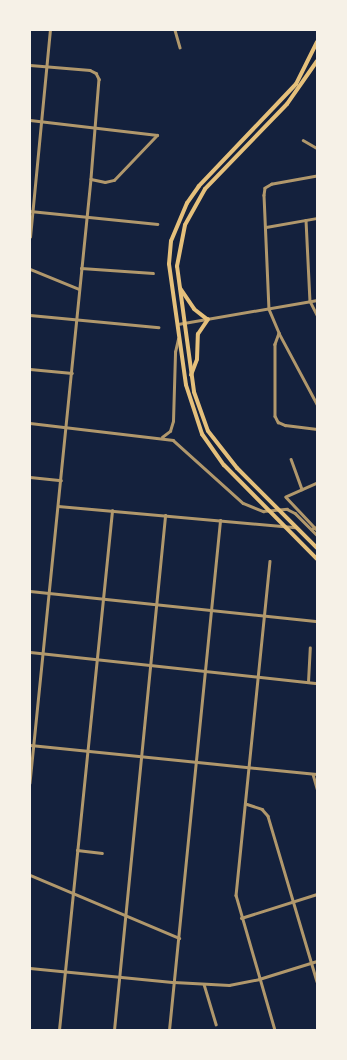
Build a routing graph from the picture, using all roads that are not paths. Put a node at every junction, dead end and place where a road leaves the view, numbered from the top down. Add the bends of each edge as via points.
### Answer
1 (50, 30) edge
2 (175, 30) edge
3 (317, 42) edge
4 (180, 47) dead end
5 (317, 61) edge
6 (30, 65) edge
7 (47, 67) junction
8 (30, 120) edge
9 (42, 121) junction
10 (96, 126) junction
11 (303, 140) dead end
12 (317, 148) edge
13 (317, 176) edge
14 (91, 179) junction
15 (31, 212) edge
16 (87, 216) junction
17 (317, 218) edge
18 (306, 220) junction
19 (157, 224) dead end
20 (266, 227) junction
21 (30, 237) edge
22 (81, 268) junction
23 (30, 269) edge
24 (153, 273) dead end
25 (178, 286) junction
26 (78, 289) junction
27 (317, 300) edge
28 (310, 302) junction
29 (269, 309) junction
30 (30, 315) edge
31 (317, 315) edge
32 (76, 319) junction
33 (207, 319) junction
34 (184, 323) junction
35 (176, 325) junction
36 (158, 327) dead end
37 (279, 333) junction
38 (178, 339) junction
39 (30, 369) edge
40 (72, 373) junction
41 (191, 375) junction
42 (317, 404) edge
43 (30, 423) edge
44 (67, 426) junction
45 (317, 429) edge
46 (162, 437) junction
47 (291, 459) dead end
48 (30, 478) edge
49 (61, 480) junction
50 (317, 483) edge
51 (302, 489) junction
52 (58, 506) junction
53 (277, 508) junction
54 (112, 511) junction
55 (269, 511) junction
56 (166, 516) junction
57 (220, 521) junction
58 (284, 527) junction
59 (296, 527) junction
60 (316, 528) edge
61 (311, 529) junction
62 (317, 535) edge
63 (317, 548) edge
64 (317, 559) edge
65 (270, 561) dead end
66 (30, 591) edge
67 (49, 593) junction
68 (103, 599) junction
69 (158, 604) junction
70 (211, 610) junction
71 (265, 616) junction
72 (317, 621) edge
73 (310, 648) dead end
74 (30, 652) edge
75 (43, 654) junction
76 (97, 659) junction
77 (151, 665) junction
78 (204, 671) junction
79 (259, 676) junction
80 (308, 682) junction
81 (317, 683) edge
82 (32, 745) edge
83 (86, 752) junction
84 (142, 757) junction
85 (195, 762) junction
86 (250, 768) junction
87 (315, 774) edge
88 (30, 783) edge
89 (317, 788) edge
90 (247, 804) junction
91 (77, 850) junction
92 (102, 853) dead end
93 (30, 875) edge
94 (73, 893) junction
95 (317, 894) edge
96 (294, 901) junction
97 (125, 916) junction
98 (241, 918) junction
99 (179, 938) junction
100 (317, 961) edge
101 (312, 962) junction
102 (30, 968) edge
103 (65, 972) junction
104 (120, 977) junction
105 (259, 979) junction
106 (317, 981) edge
107 (174, 982) junction
108 (204, 984) junction
109 (216, 1024) dead end
110 (59, 1030) edge
111 (114, 1030) edge
112 (169, 1030) edge
113 (275, 1030) edge

1 - 7 street
2 - 4 street
3 - 35 main road via 296,84 199,186 181,214 169,251 169,281
5 - 25 main road via 287,104 205,189 179,244
6 - 7 street
7 - 9 street
7 - 10 street via 96,73
8 - 9 street
9 - 10 street
9 - 15 street
10 - 14 street
10 - 14 street via 157,135 114,180 105,182
11 - 12 street
13 - 20 street via 277,183 265,188
14 - 16 street
15 - 16 street
15 - 21 street
16 - 19 street
16 - 22 street
17 - 18 street
18 - 20 street
18 - 28 street
20 - 29 street
22 - 24 street
22 - 26 street
23 - 26 street
25 - 33 main road via 194,309
25 - 34 main road
26 - 32 street
27 - 28 street
28 - 29 street
28 - 31 street
29 - 33 street
29 - 37 street
30 - 32 street
32 - 36 street
32 - 40 street
33 - 34 street
33 - 41 main road via 198,334 197,359
34 - 35 street
34 - 41 main road
35 - 38 main road
37 - 42 street
37 - 45 street via 274,362 276,420 284,425
38 - 46 street via 175,352 174,421 170,431
38 - 55 main road via 190,401 202,434 224,465
39 - 40 street
40 - 44 street
41 - 53 main road via 198,406 213,440 236,468
43 - 44 street
44 - 46 street
44 - 49 street
46 - 55 street via 182,447 243,503 256,510
47 - 51 street
48 - 49 street
49 - 52 street
50 - 51 street
51 - 60 street via 286,496
52 - 54 street
52 - 67 street
53 - 55 street
53 - 59 main road
53 - 61 street via 291,511
54 - 56 street
54 - 68 street
55 - 58 main road
56 - 57 street
56 - 69 street
57 - 58 street
57 - 70 street
58 - 59 street
58 - 64 main road
59 - 63 main road
60 - 61 street
61 - 62 street
65 - 71 street
66 - 67 street
67 - 68 street
67 - 75 street
68 - 69 street
68 - 76 street
69 - 70 street
69 - 77 street
70 - 71 street
70 - 78 street
71 - 72 street
71 - 79 street
73 - 80 street
74 - 75 street
75 - 76 street
75 - 82 street
76 - 77 street
76 - 83 street
77 - 78 street
77 - 84 street
78 - 79 street
78 - 85 street
79 - 80 street
79 - 86 street
80 - 81 street
82 - 83 street
82 - 88 street
83 - 84 street
83 - 91 street
84 - 85 street
84 - 97 street
85 - 86 street
85 - 99 street
86 - 87 street
86 - 90 street
87 - 89 street
90 - 96 street via 262,809 268,816
90 - 98 street via 236,890
91 - 92 street
91 - 94 street
93 - 94 street
94 - 97 street
94 - 103 street
95 - 96 street
96 - 98 street
96 - 101 street
97 - 99 street
97 - 104 street
98 - 105 street
99 - 107 street
100 - 101 street
101 - 105 street
101 - 106 street
102 - 103 street
103 - 104 street
103 - 110 street
104 - 107 street
104 - 111 street
105 - 108 street via 237,984
105 - 113 street
107 - 108 street
107 - 112 street
108 - 109 street

